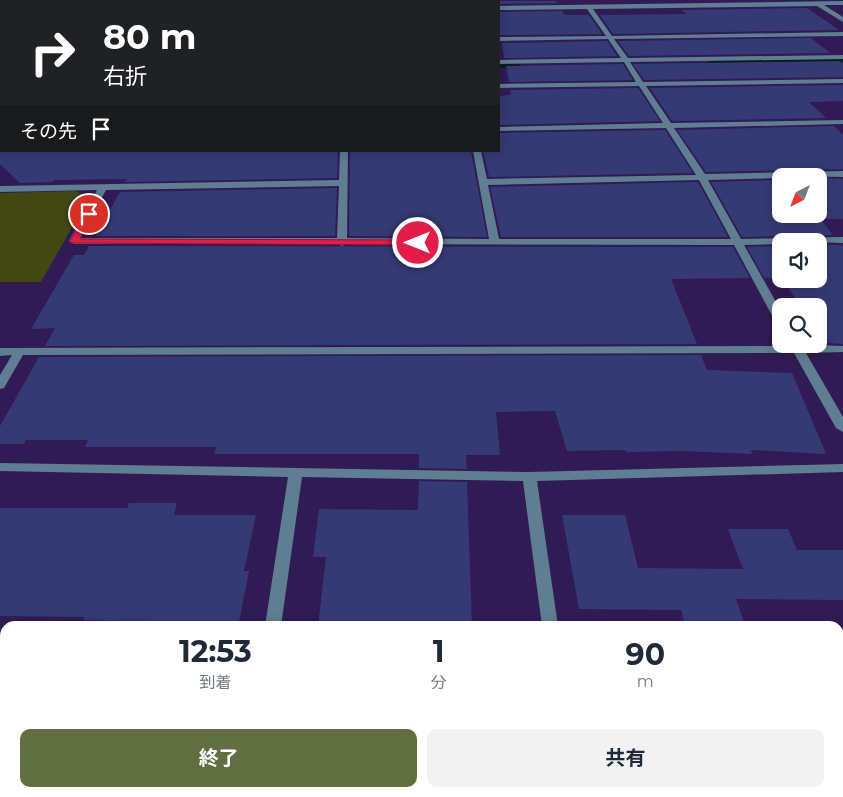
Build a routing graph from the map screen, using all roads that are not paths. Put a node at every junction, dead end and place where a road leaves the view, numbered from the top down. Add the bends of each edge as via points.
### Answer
1 (843, 3) edge
2 (818, 4) junction
3 (589, 7) junction
4 (500, 8) edge
5 (843, 20) edge
6 (843, 34) edge
7 (611, 38) junction
8 (500, 39) edge
9 (843, 57) edge
10 (626, 60) junction
11 (500, 62) edge
12 (843, 81) edge
13 (642, 84) junction
14 (500, 86) edge
15 (843, 122) edge
16 (666, 124) junction
17 (500, 129) edge
18 (344, 152) edge
19 (477, 152) edge
20 (843, 174) edge
21 (702, 177) junction
22 (483, 182) junction
23 (343, 184) junction
24 (103, 187) junction
25 (0, 189) edge
26 (843, 240) edge
27 (495, 242) junction
28 (737, 242) junction
29 (342, 243) junction
30 (772, 305) edge
31 (772, 347) edge
32 (827, 348) edge
33 (843, 349) edge
34 (0, 352) edge
35 (19, 352) junction
36 (799, 353) edge
37 (0, 385) edge
38 (843, 428) edge
39 (0, 467) edge
40 (843, 468) edge
41 (296, 472) junction
42 (529, 477) junction
43 (273, 621) edge
44 (549, 621) edge

1 - 2 street
2 - 3 street
2 - 5 street
3 - 4 street
3 - 7 street
6 - 7 street
7 - 8 street
7 - 10 street
9 - 10 street
10 - 11 street
10 - 13 street
12 - 13 street
13 - 14 street
13 - 16 street
15 - 16 street
16 - 17 street
16 - 21 street
18 - 23 street
19 - 22 street
20 - 21 street
21 - 22 street
21 - 28 street
22 - 27 street
23 - 24 street
23 - 29 street
24 - 25 street
24 - 29 street via 74,241
26 - 28 street
27 - 28 street
27 - 29 street
28 - 30 street
31 - 35 street
32 - 33 street
34 - 35 street
35 - 37 street
36 - 38 street
39 - 41 street
40 - 42 street
41 - 42 street
41 - 43 street
42 - 44 street

